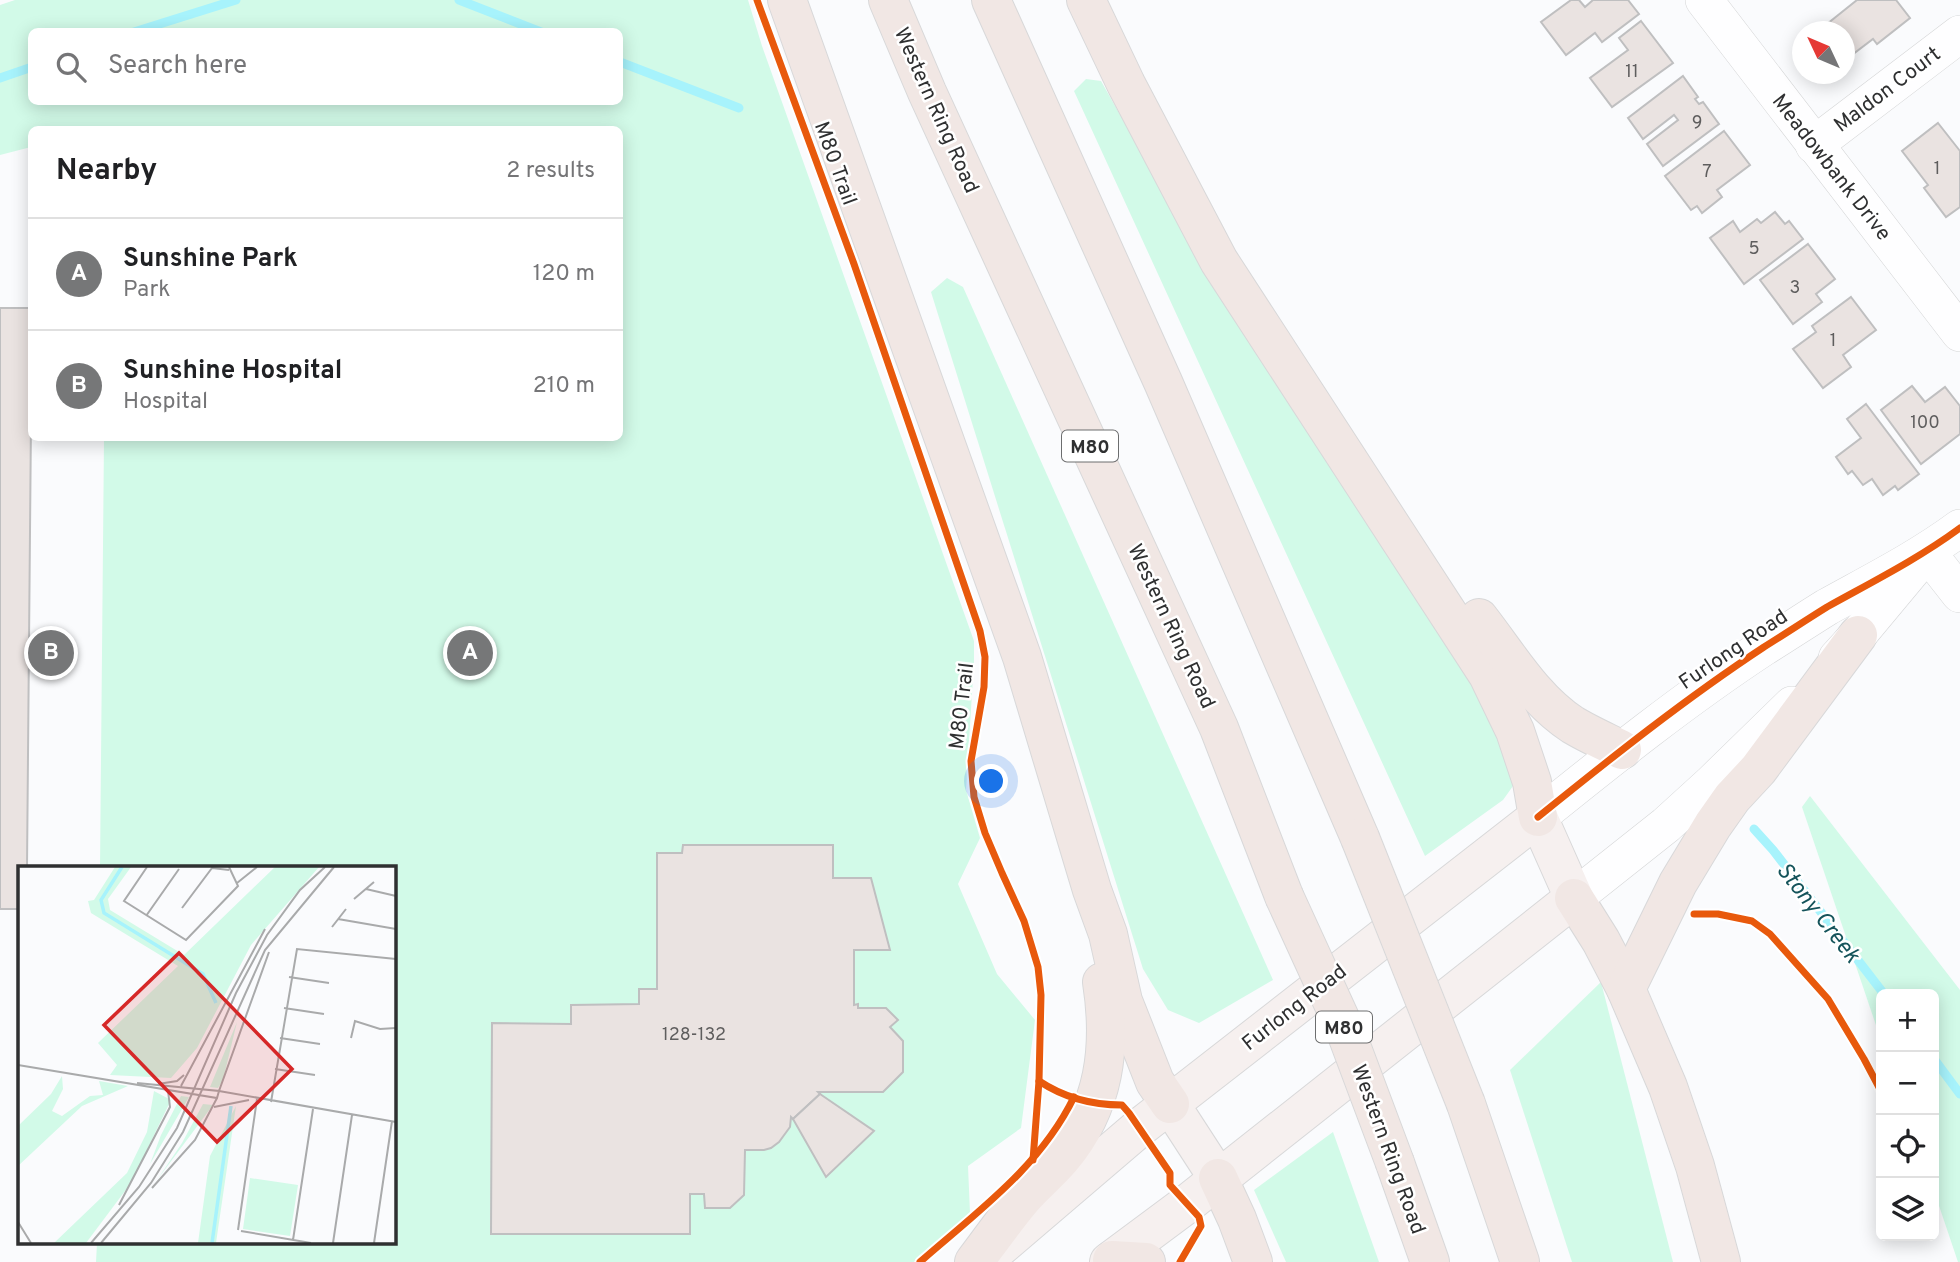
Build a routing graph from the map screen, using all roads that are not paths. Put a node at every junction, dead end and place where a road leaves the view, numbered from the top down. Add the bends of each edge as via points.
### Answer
1 (787, 0) edge
2 (888, 0) edge
3 (991, 0) edge
4 (1086, 0) edge
5 (1704, 0) edge
6 (1960, 34) edge
7 (1814, 145) junction
8 (1960, 333) edge
9 (1305, 392) junction
10 (1960, 528) edge
11 (1927, 552) junction
12 (1960, 594) edge
13 (1858, 635) junction
14 (1622, 750) junction
15 (1538, 817) junction
16 (1092, 890) junction
17 (1574, 898) junction
18 (1626, 989) junction
19 (1170, 1104) junction
20 (1218, 1178) junction
21 (1122, 1261) edge
22 (974, 1262) edge
23 (982, 1262) edge
24 (1253, 1262) edge
25 (1430, 1262) edge
26 (1520, 1262) edge
27 (1721, 1262) edge

1 - 16 highway via 1022,657
2 - 25 highway, Western Ring Road / M80, bridge via 1219,728 1284,896 1344,1027
3 - 26 highway, bridge via 1360,838 1465,1104
4 - 9 highway via 1219,261
5 - 7 street, Meadowbank Drive
6 - 7 street, Maldon Court
7 - 8 street, Meadowbank Drive
9 - 14 highway via 1527,682 1572,724
9 - 15 highway via 1488,675 1516,730
10 - 11 street, Furlong Road
11 - 12 street
11 - 13 street, Furlong Road
11 - 14 street, Furlong Road via 1762,649
13 - 17 street, Furlong Road via 1712,784
13 - 18 highway via 1713,825 1678,883
14 - 15 street, Furlong Road
15 - 17 main road
15 - 19 main road, Furlong Road
16 - 19 highway via 1108,934 1123,1001 1155,1082
16 - 22 highway via 1106,1011 1106,1056 1096,1102 1060,1160 1024,1197
17 - 18 highway
17 - 20 main road, Furlong Road
18 - 27 highway via 1668,1087
19 - 20 main road
19 - 23 main road, Furlong Road
20 - 21 main road, Furlong Road
20 - 24 highway

